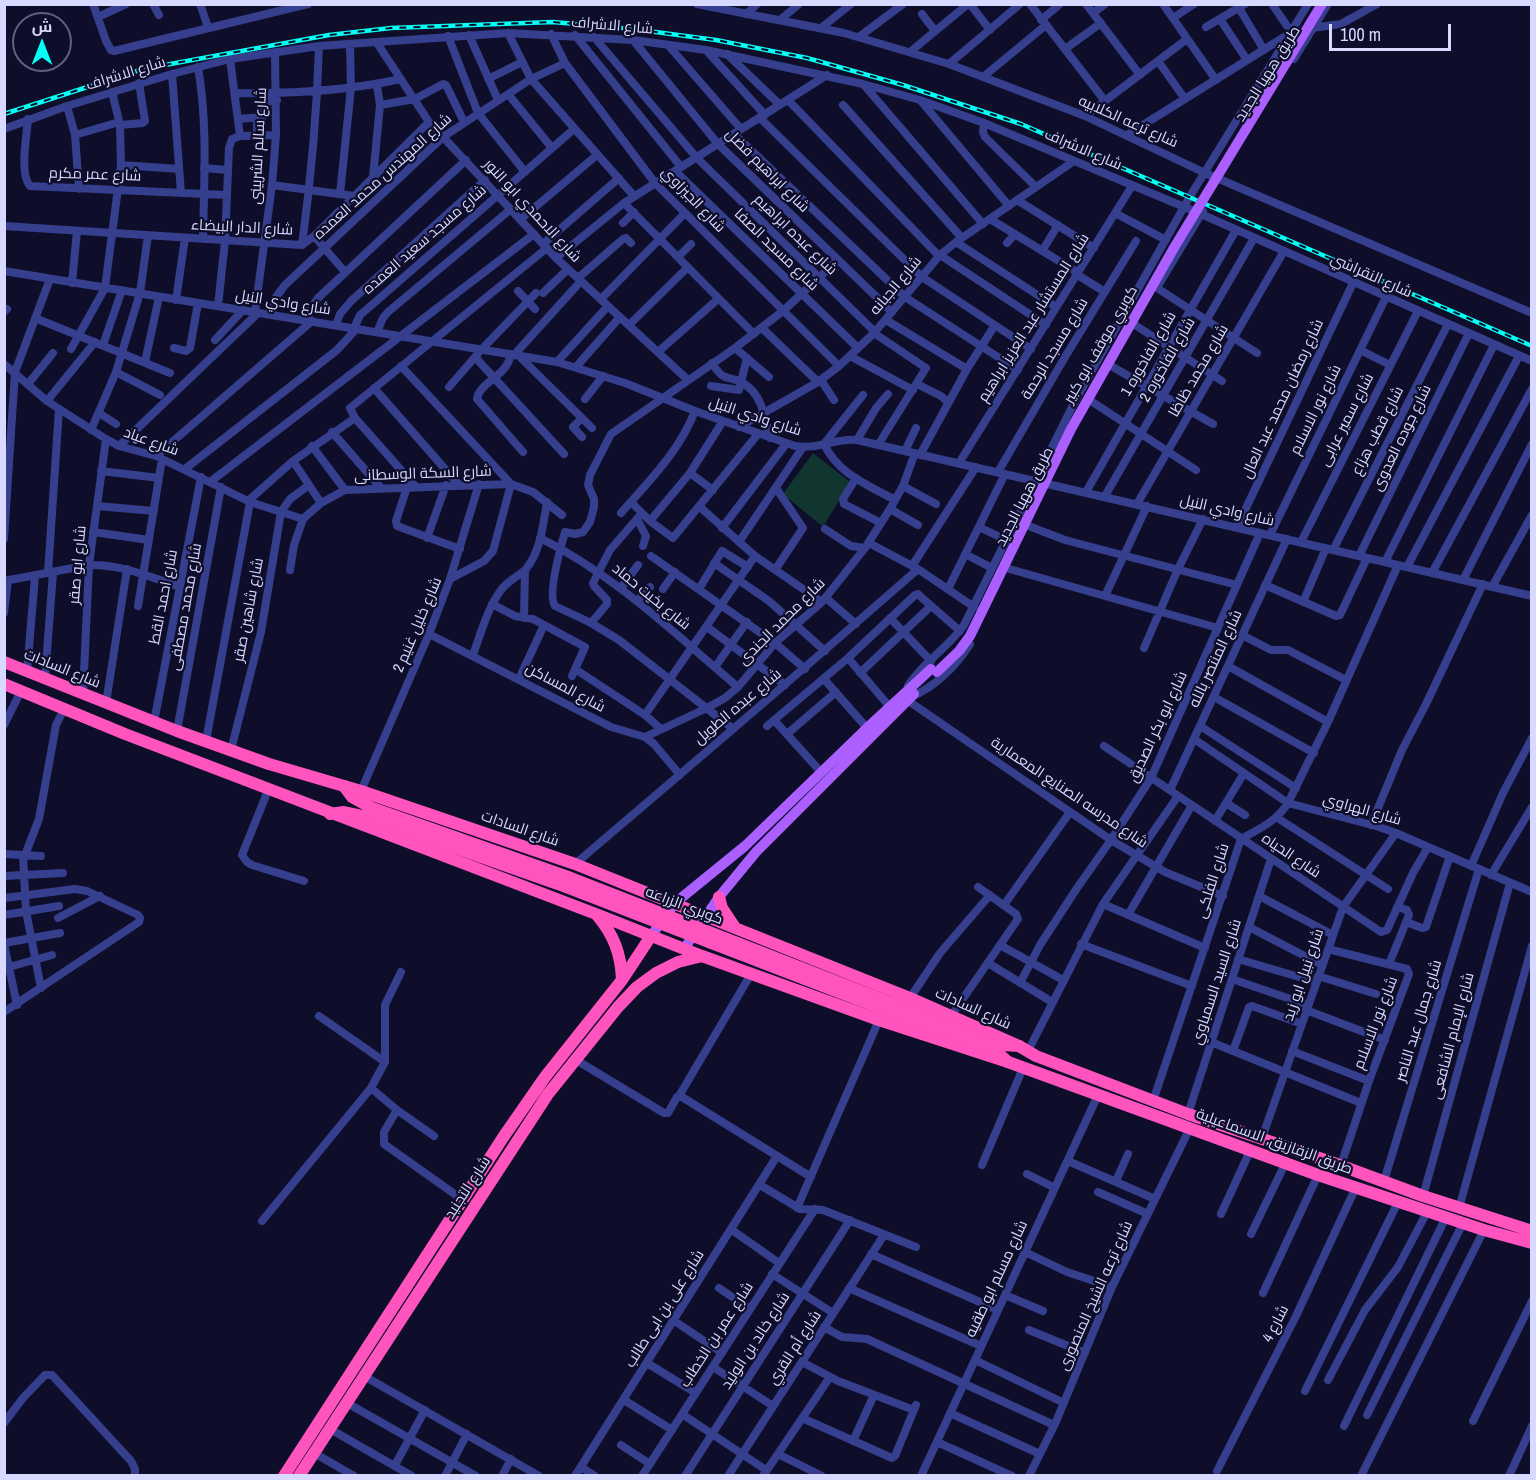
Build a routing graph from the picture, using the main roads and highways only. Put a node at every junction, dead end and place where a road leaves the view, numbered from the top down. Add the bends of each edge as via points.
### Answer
1 (1314, 4) edge
2 (1322, 4) edge
3 (4, 662) edge
4 (933, 667) junction
5 (4, 684) edge
6 (85, 695) junction
7 (907, 697) junction
8 (70, 712) junction
9 (134, 714) junction
10 (125, 734) junction
11 (344, 786) junction
12 (330, 814) junction
13 (719, 897) junction
14 (675, 903) junction
15 (596, 914) junction
16 (706, 916) junction
17 (734, 927) junction
18 (651, 936) junction
19 (684, 950) junction
20 (702, 956) junction
21 (631, 967) junction
22 (648, 979) junction
23 (622, 980) junction
24 (1023, 1049) junction
25 (1008, 1062) junction
26 (1344, 1166) junction
27 (1379, 1179) junction
28 (1340, 1182) junction
29 (477, 1190) junction
30 (1368, 1191) junction
31 (1532, 1231) edge
32 (1532, 1243) edge
33 (284, 1476) edge
34 (299, 1476) edge

1 - 4 main road, كوبري موقف ابو كبير via 1169,243 1065,426 964,633
2 - 4 main road, كوبري موقف ابو كبير, bridge via 1174,246 1071,429 970,636 959,651
3 - 6 highway, شارع السادات
4 - 7 main road, كوبري موقف ابو كبير
5 - 8 highway
6 - 8 highway via 85,709
6 - 9 highway, شارع السادات
7 - 13 main road, طريق ههيا الجديد via 756,852
7 - 14 main road, طريق ههيا الجديد via 890,706 745,846
8 - 10 highway
9 - 10 highway via 124,723
9 - 11 highway, شارع السادات
10 - 12 highway
11 - 14 highway, شارع السادات via 575,864
11 - 24 highway, كوبري الزراعه, bridge via 352,797 372,808 571,878 1002,1046
12 - 15 highway
12 - 25 highway, كوبري الزراعه, bridge via 344,812 368,818 558,884 999,1053
13 - 16 main road, طريق ههيا الجديد
13 - 17 highway
14 - 16 highway, شارع السادات
14 - 18 main road, طريق ههيا الجديد
15 - 18 highway
15 - 23 highway via 614,938
16 - 17 highway, شارع السادات
16 - 19 main road, طريق ههيا الجديد
17 - 24 highway, شارع السادات via 910,998
18 - 19 highway
18 - 21 highway, شارع التجنيد
19 - 20 highway
20 - 22 highway, شارع التجنيد via 678,962
20 - 25 highway
21 - 22 highway
21 - 23 highway, شارع التجنيد
22 - 29 highway, شارع التجنيد via 618,1007
23 - 29 highway, شارع التجنيد via 528,1101
24 - 26 highway, طريق الزقازيق, الاسماعيلية via 1188,1114
25 - 28 highway, طريق الزقازيق, الاسماعيلية
26 - 27 highway, طريق الزقازيق, الاسماعيلية
26 - 28 highway
27 - 30 highway
27 - 31 highway, طريق الزقازيق, الاسماعيلية
28 - 30 highway, طريق الزقازيق, الاسماعيلية
29 - 33 highway, شارع التجنيد via 463,1200
29 - 34 highway, شارع التجنيد
30 - 32 highway, طريق الزقازيق, الاسماعيلية

